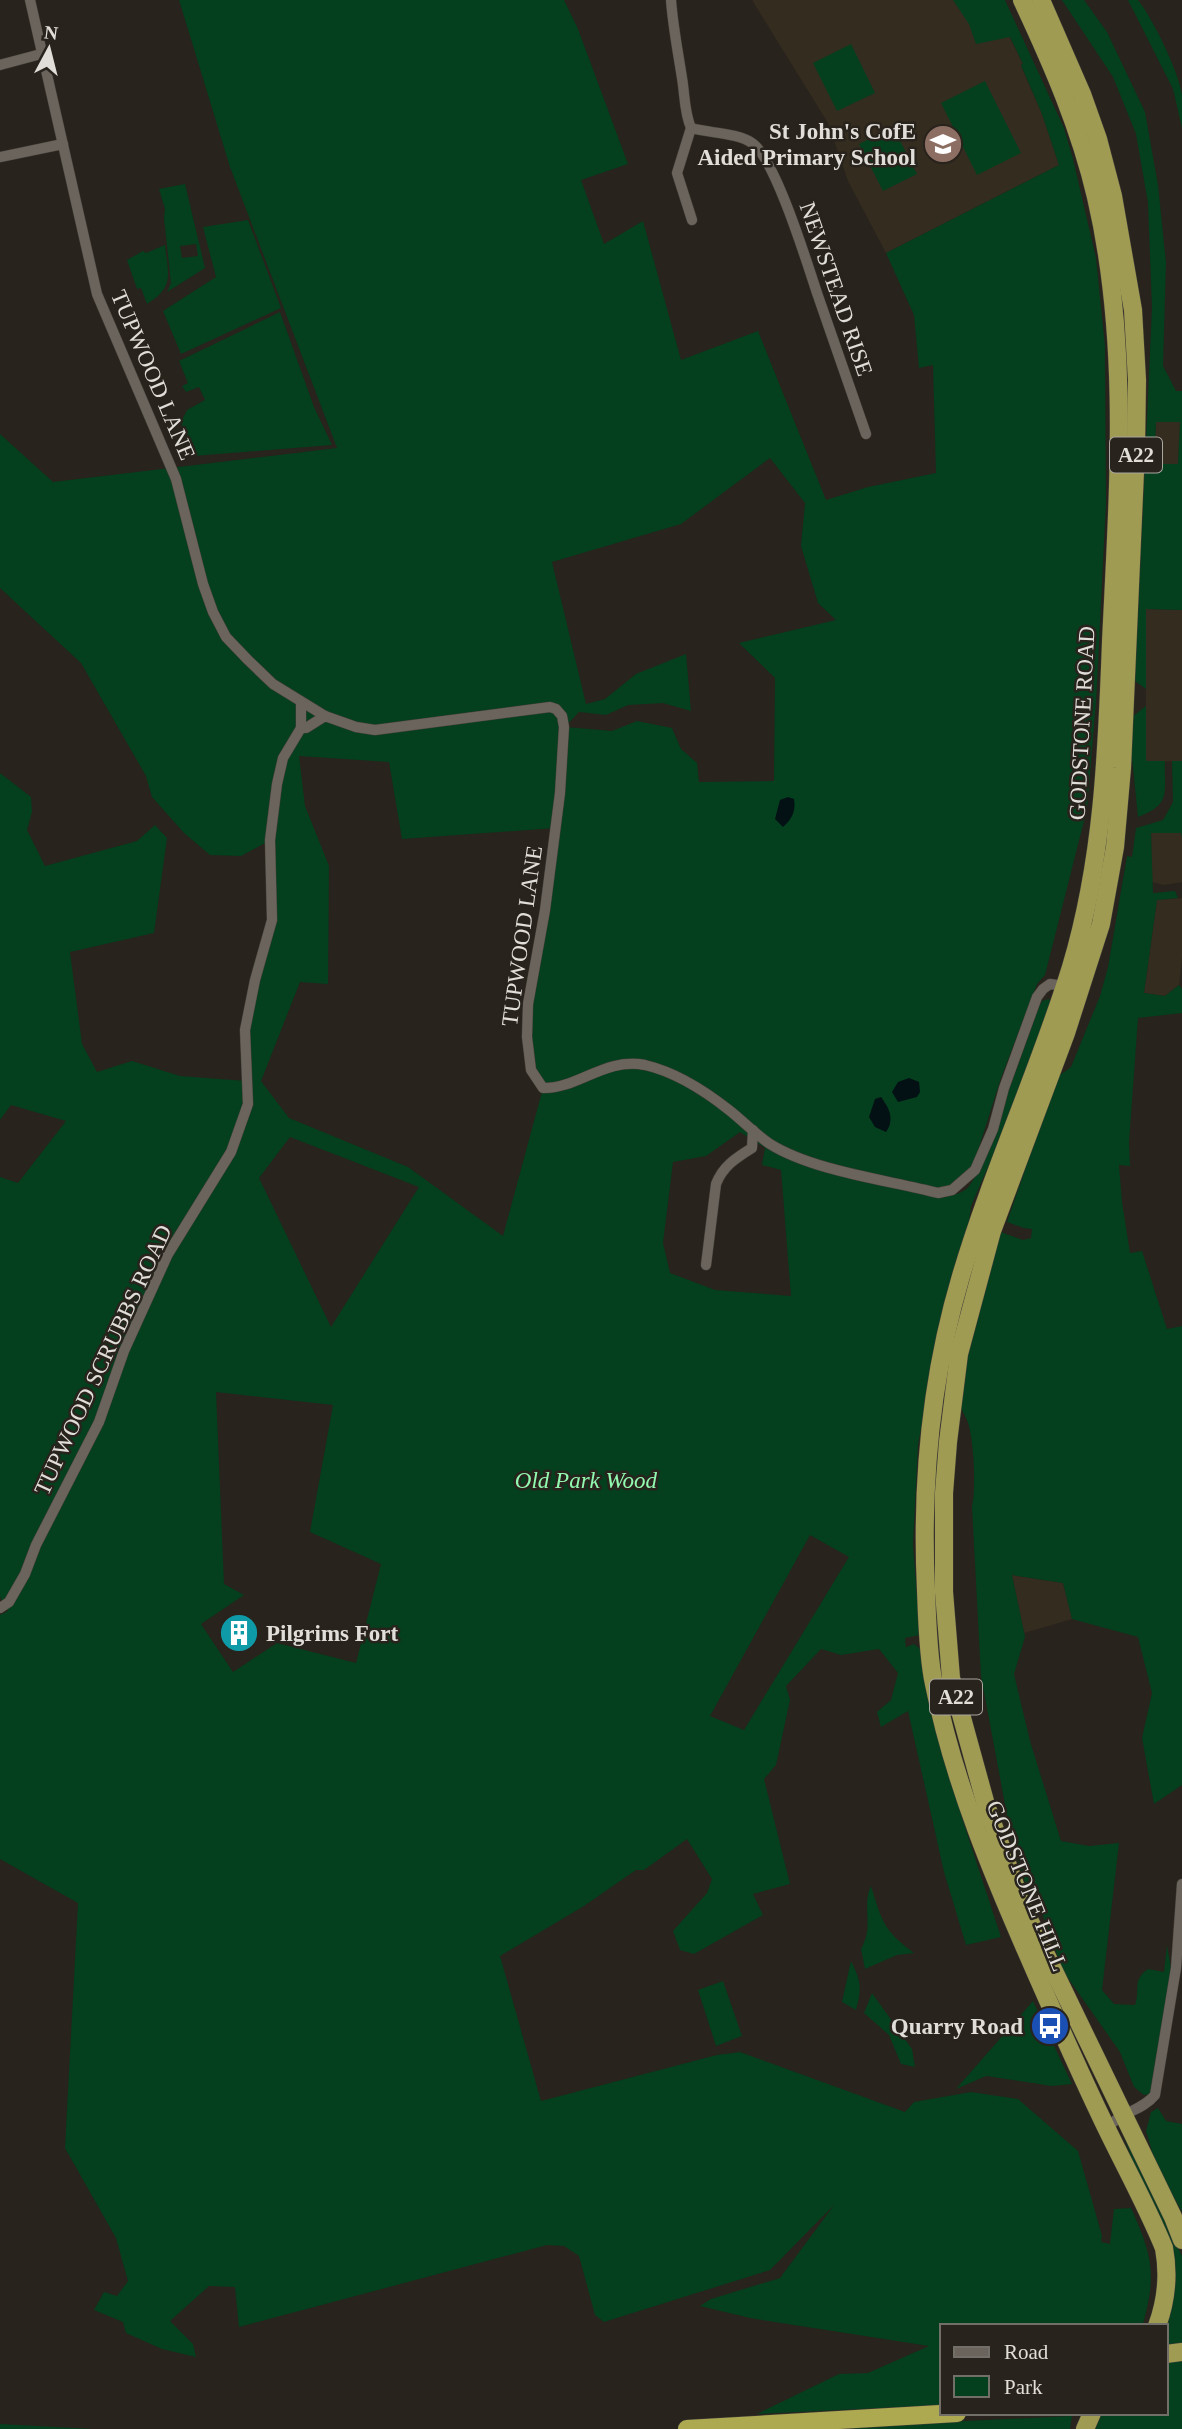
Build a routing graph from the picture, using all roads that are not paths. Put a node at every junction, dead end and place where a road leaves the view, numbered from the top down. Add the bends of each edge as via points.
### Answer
1 (30, 0) edge
2 (671, 0) edge
3 (1022, 0) edge
4 (1041, 0) edge
5 (41, 54) junction
6 (0, 65) edge
7 (691, 128) junction
8 (63, 144) junction
9 (0, 157) edge
10 (692, 220) dead end
11 (866, 434) dead end
12 (301, 702) junction
13 (325, 716) junction
14 (300, 729) junction
15 (1064, 986) junction
16 (753, 1130) junction
17 (706, 1265) dead end
18 (953, 1403) joint
19 (930, 1440) joint
20 (5, 1605) edge
21 (1182, 1884) edge
22 (1122, 2115) junction
23 (1107, 2128) junction
24 (1182, 2240) edge
25 (1158, 2324) edge
26 (940, 2414) edge
27 (687, 2429) edge

1 - 5 street, TUPWOOD LANE
2 - 7 street
3 - 15 highway, GODSTONE ROAD / A22 via 1083,146 1097,200 1118,362 1118,486 1100,833 1083,922
4 - 18 highway, GODSTONE ROAD / A22 via 1098,139 1133,310 1136,449 1122,768 1115,847 1101,924 992,1231 962,1343
5 - 6 street
5 - 8 street, TUPWOOD LANE
7 - 10 street via 677,173
7 - 11 street, NEWSTEAD RISE via 741,137 764,157 788,208
8 - 9 street
8 - 12 street, TUPWOOD LANE via 97,294 176,479 214,612 226,637 248,660
12 - 13 street, TUPWOOD LANE
12 - 14 street
13 - 14 street
13 - 16 street, TUPWOOD LANE via 375,730 556,709 564,727 560,793 528,1004 531,1070 543,1088 556,1088 599,1069 644,1065 689,1083
14 - 20 street, TUPWOOD SCRUBBS ROAD via 283,758 277,784 270,840 272,920 245,1030 248,1104 232,1152 167,1254 99,1422
15 - 16 street, TUPWOOD LANE via 1050,984 1037,998 975,1170 952,1190 938,1193 832,1169 771,1144
15 - 19 highway, GODSTONE ROAD / A22 via 960,1278
16 - 17 street via 752,1148 734,1159 716,1184
18 - 22 highway, GODSTONE HILL / A22 via 944,1493 944,1592 951,1678 986,1805 1023,1907
19 - 23 highway, GODSTONE HILL / A22 via 925,1590 932,1679 966,1805 1007,1908
21 - 22 street via 1176,1968 1155,2095 1149,2103
22 - 23 street
22 - 24 highway, GODSTONE HILL / A22
23 - 25 highway, GODSTONE HILL / A22 via 1164,2248 1168,2271
26 - 27 highway

